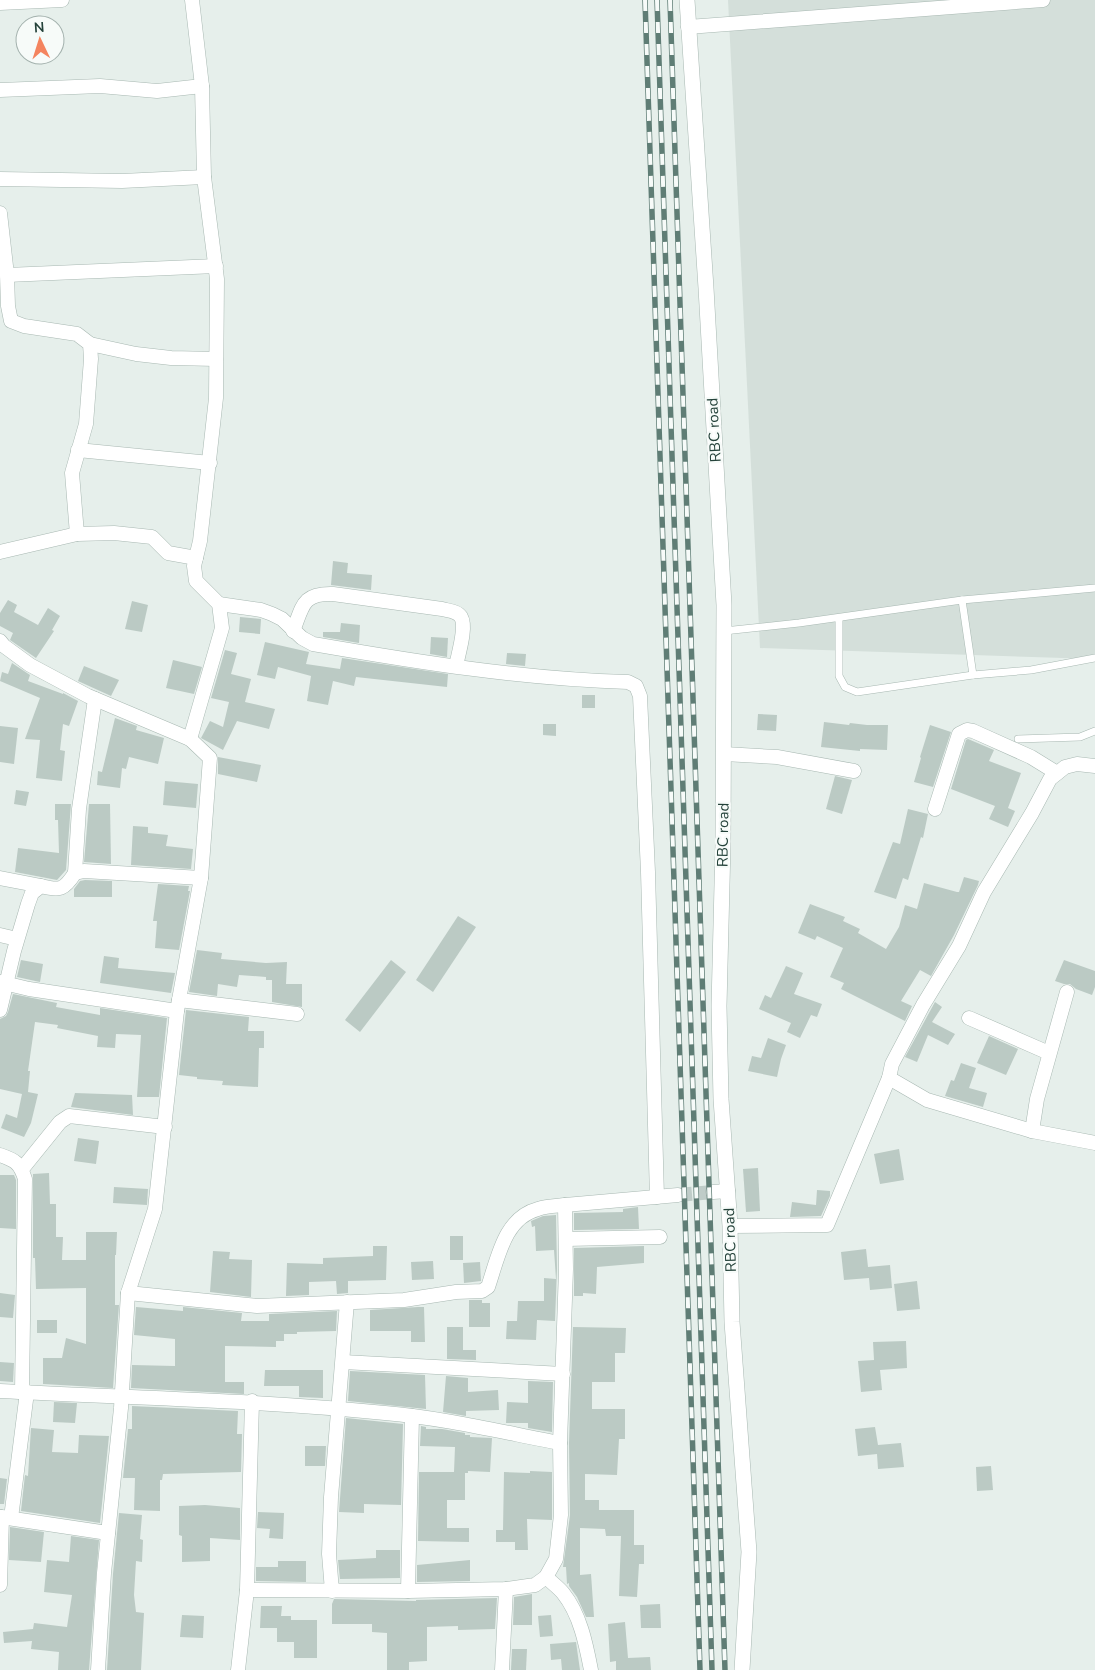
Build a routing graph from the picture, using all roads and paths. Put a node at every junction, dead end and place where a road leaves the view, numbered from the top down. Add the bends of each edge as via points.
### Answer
1 (62, 0) edge
2 (192, 0) edge
3 (687, 0) edge
4 (1043, 0) edge
5 (0, 3) edge
6 (688, 27) junction
7 (202, 86) junction
8 (0, 90) edge
9 (204, 177) junction
10 (0, 179) edge
11 (0, 213) edge
12 (3, 261) edge
13 (216, 266) junction
14 (7, 275) junction
15 (6, 321) edge
16 (90, 344) junction
17 (216, 359) junction
18 (78, 450) junction
19 (210, 463) junction
20 (77, 534) junction
21 (0, 552) edge
22 (196, 558) junction
23 (1095, 588) edge
24 (962, 600) junction
25 (219, 604) junction
26 (839, 618) junction
27 (292, 631) junction
28 (724, 631) junction
29 (0, 641) edge
30 (1095, 658) edge
31 (456, 666) junction
32 (973, 675) junction
33 (95, 699) junction
34 (1095, 731) edge
35 (190, 739) junction
36 (1018, 739) dead end
37 (724, 754) junction
38 (1095, 766) edge
39 (854, 771) dead end
40 (1057, 773) junction
41 (935, 809) dead end
42 (76, 873) junction
43 (0, 878) edge
44 (201, 878) junction
45 (41, 886) junction
46 (0, 935) edge
47 (18, 939) junction
48 (3, 983) edge
49 (1067, 992) dead end
50 (178, 1006) junction
51 (0, 1010) edge
52 (298, 1014) dead end
53 (968, 1018) dead end
54 (1049, 1054) junction
55 (889, 1078) junction
56 (165, 1127) junction
57 (1032, 1131) junction
58 (1095, 1144) edge
59 (0, 1155) edge
60 (22, 1168) junction
61 (678, 1195) tunnel mouth
62 (657, 1197) junction
63 (565, 1205) junction
64 (730, 1226) junction
65 (660, 1237) dead end
66 (566, 1238) junction
67 (128, 1293) junction
68 (348, 1302) junction
69 (343, 1362) junction
70 (564, 1374) junction
71 (0, 1391) edge
72 (24, 1392) junction
73 (121, 1397) junction
74 (252, 1402) junction
75 (340, 1409) junction
76 (412, 1416) junction
77 (560, 1442) junction
78 (4, 1517) edge
79 (108, 1533) junction
80 (546, 1577) junction
81 (0, 1585) edge
82 (506, 1588) junction
83 (247, 1590) junction
84 (332, 1591) junction
85 (408, 1591) junction
86 (98, 1670) edge
87 (238, 1670) edge
88 (502, 1670) edge
89 (591, 1670) edge
90 (742, 1670) edge

1 - 5 street
2 - 7 street
3 - 6 street, RBC road
4 - 6 street
6 - 28 street, RBC road via 707,298
7 - 8 street via 157,92 100,86
7 - 9 street
9 - 10 street via 122,181
9 - 13 street
11 - 12 street
12 - 14 street
13 - 14 street
13 - 17 street
14 - 15 street
15 - 16 street via 77,334
16 - 17 street via 144,355
16 - 18 street via 86,424
17 - 19 street
18 - 19 street
18 - 20 street via 72,473
19 - 22 street
20 - 21 street
20 - 22 street via 152,537 168,553
22 - 25 street via 196,581
23 - 24 lane
24 - 26 lane
24 - 32 lane
25 - 27 street via 272,614 282,619
25 - 35 street via 222,628
26 - 28 lane
26 - 32 lane via 839,676 845,687 857,692
27 - 31 street via 313,644
27 - 31 street via 305,602 320,593 442,609 456,612 462,618
28 - 37 street, RBC road
29 - 33 street via 30,665
30 - 32 lane via 1031,670
31 - 62 street via 628,682 636,686 640,696
33 - 35 street
33 - 42 street via 79,809
34 - 36 lane via 1080,737
35 - 44 street via 210,758
37 - 39 street via 777,757
37 - 64 street, RBC road via 719,1006 720,1192
38 - 40 street via 1077,764
40 - 41 street via 1031,757 967,730 959,734
40 - 55 street via 1050,779 984,892 959,946 892,1064
42 - 44 street
42 - 45 street via 62,888
43 - 45 street
44 - 50 street
45 - 47 street via 32,892
46 - 47 street
47 - 48 street
48 - 50 street via 29,990
48 - 51 street
49 - 54 street
50 - 52 street
50 - 56 street
53 - 54 street
54 - 57 street
55 - 57 street via 927,1100
55 - 64 street via 827,1225
56 - 60 street via 69,1116 60,1122
56 - 67 street via 156,1209
57 - 58 street
59 - 60 street via 14,1159
60 - 72 street via 25,1179
61 - 62 street
62 - 63 street
63 - 66 street
63 - 68 street via 537,1209 520,1217 508,1230 488,1287 482,1291 404,1300
64 - 90 street, RBC road via 732,1322 749,1552
65 - 66 street
66 - 70 street
67 - 68 street via 257,1306
67 - 73 street
68 - 69 street
69 - 70 street
69 - 75 street
70 - 77 street
71 - 72 street
72 - 73 street
72 - 78 street
73 - 74 street
73 - 79 street
74 - 75 street
74 - 83 street
75 - 76 street
75 - 84 street via 331,1497 329,1554
76 - 77 street
76 - 85 street
77 - 80 street via 561,1515 556,1559
78 - 79 street
78 - 81 street
79 - 86 street
80 - 82 street via 535,1585
80 - 89 street via 563,1592 575,1613
82 - 85 street
82 - 88 street
83 - 84 street
83 - 87 street
84 - 85 street

